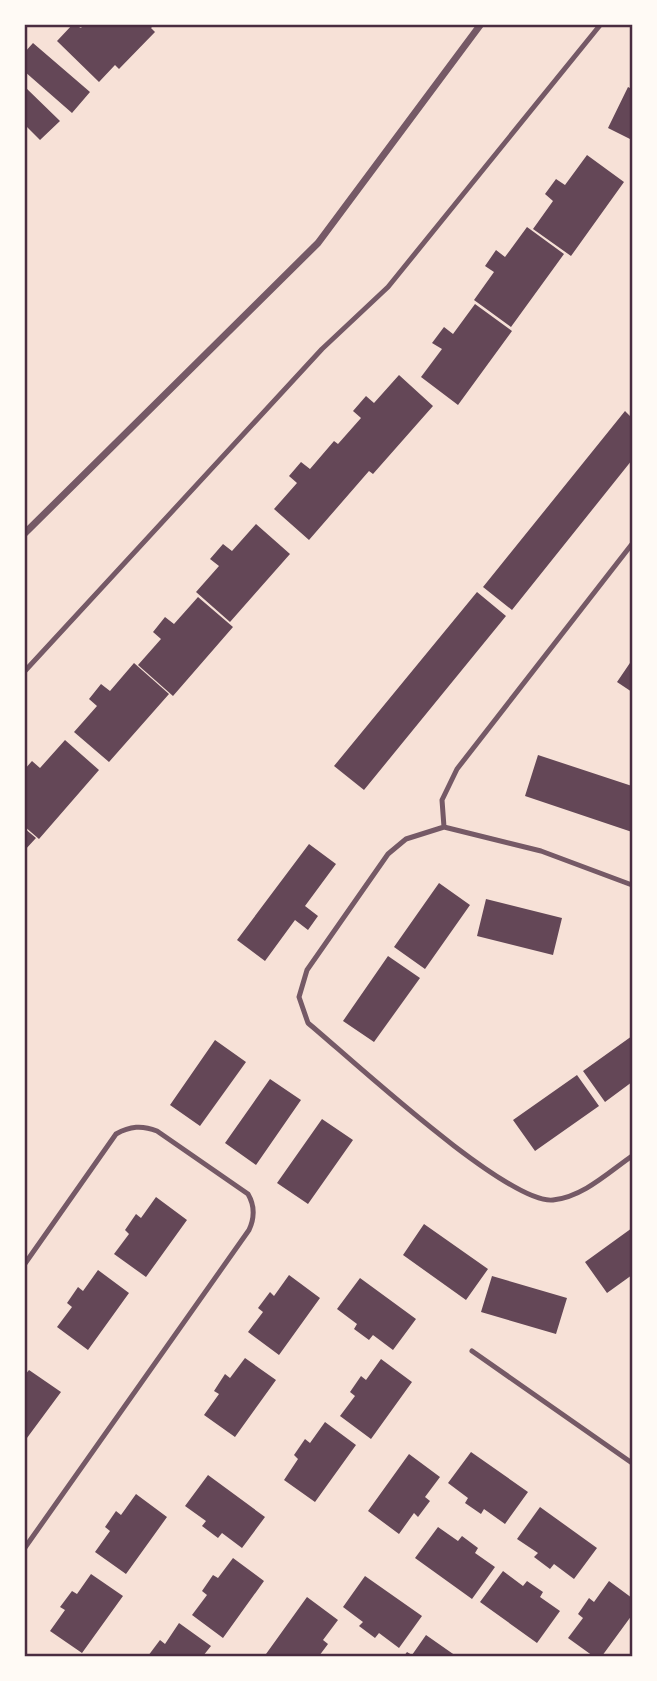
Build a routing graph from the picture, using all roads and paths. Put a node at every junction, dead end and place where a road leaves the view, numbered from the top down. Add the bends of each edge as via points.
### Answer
1 (481, 24) edge
2 (601, 24) edge
3 (24, 534) edge
4 (632, 544) edge
5 (24, 672) edge
6 (444, 827) junction
7 (632, 885) edge
8 (632, 1156) edge
9 (24, 1265) edge
10 (472, 1351) dead end
11 (632, 1463) edge
12 (24, 1549) edge

1 - 3 street via 318,243
2 - 5 lane via 388,287 322,349
4 - 6 lane via 457,769 442,800
6 - 7 lane via 541,851
6 - 8 lane via 406,839 388,854 307,970 299,996 308,1023 486,1172 520,1192 552,1200 583,1190
9 - 12 lane via 116,1133 125,1129 157,1131 253,1202 249,1230
10 - 11 lane

